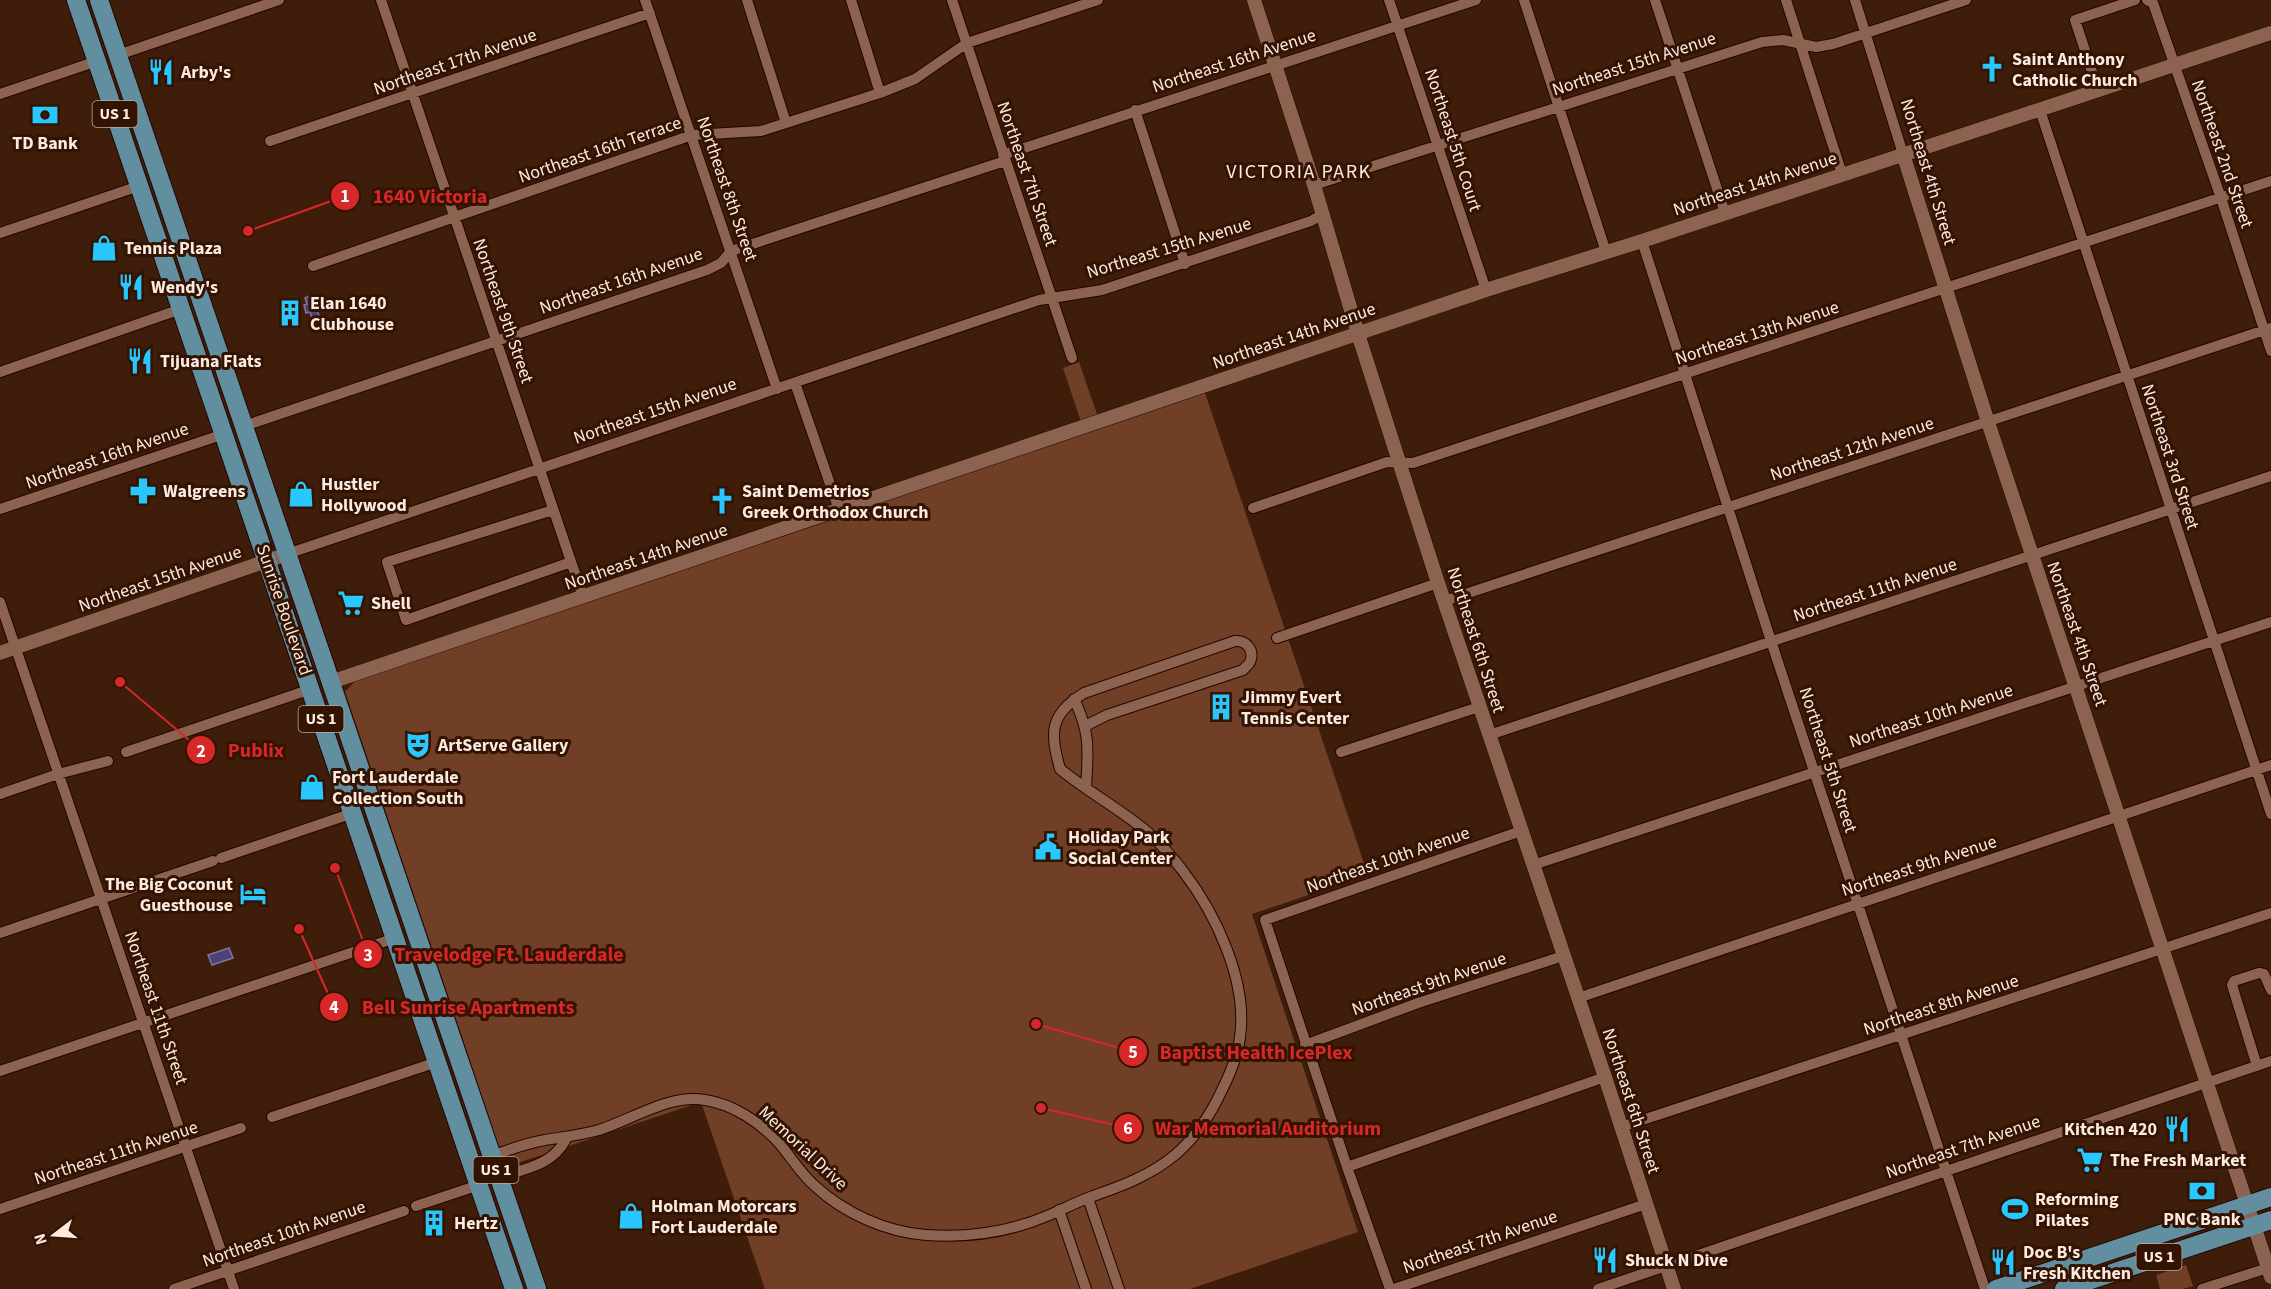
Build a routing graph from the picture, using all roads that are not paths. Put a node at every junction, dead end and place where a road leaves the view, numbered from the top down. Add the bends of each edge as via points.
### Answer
1 (76, 0) edge
2 (99, 0) edge
3 (279, 0) edge
4 (381, 0) edge
5 (646, 0) edge
6 (747, 0) edge
7 (851, 0) edge
8 (952, 0) edge
9 (1098, 0) edge
10 (1254, 0) edge
11 (1389, 0) edge
12 (1476, 0) edge
13 (1524, 0) edge
14 (1655, 0) edge
15 (1786, 0) edge
16 (1855, 0) edge
17 (1966, 0) edge
18 (2136, 0) edge
19 (2150, 1) edge
20 (650, 13) junction
21 (1397, 26) junction
22 (1866, 33) junction
23 (2271, 33) edge
24 (1800, 42) junction
25 (967, 43) junction
26 (118, 55) junction
27 (97, 61) junction
28 (1276, 64) junction
29 (2173, 65) junction
30 (1679, 69) junction
31 (2098, 90) junction
32 (880, 93) junction
33 (0, 94) edge
34 (413, 94) junction
35 (111, 104) junction
36 (1558, 108) junction
37 (1135, 110) junction
38 (2040, 110) junction
39 (139, 118) junction
40 (786, 123) junction
41 (692, 135) junction
42 (270, 141) dead end
43 (1438, 146) junction
44 (1903, 154) junction
45 (1004, 158) junction
46 (1842, 174) junction
47 (2271, 181) edge
48 (1314, 185) junction
49 (139, 186) junction
50 (2221, 198) junction
51 (1725, 213) junction
52 (1323, 214) junction
53 (455, 218) junction
54 (0, 233) edge
55 (1641, 241) junction
56 (2084, 243) junction
57 (731, 250) junction
58 (1606, 252) junction
59 (1185, 264) junction
60 (313, 266) dead end
61 (174, 287) junction
62 (1945, 288) junction
63 (1486, 290) junction
64 (1052, 299) junction
65 (202, 303) junction
66 (182, 309) junction
67 (2268, 329) edge
68 (1358, 334) junction
69 (497, 342) junction
70 (2271, 351) edge
71 (1072, 358) dead end
72 (0, 372) edge
73 (1684, 374) junction
74 (2127, 377) junction
75 (795, 383) junction
76 (777, 389) junction
77 (1988, 422) junction
78 (244, 426) junction
79 (224, 434) junction
80 (1400, 463) junction
81 (538, 469) junction
82 (2271, 476) edge
83 (1728, 507) junction
84 (1252, 508) dead end
85 (0, 509) edge
86 (2170, 509) junction
87 (553, 510) junction
88 (839, 510) junction
89 (287, 555) junction
90 (2032, 555) junction
91 (267, 561) junction
92 (571, 562) junction
93 (1438, 583) junction
94 (583, 597) junction
95 (1444, 601) junction
96 (0, 602) edge
97 (2271, 622) edge
98 (1277, 638) dead end
99 (1771, 641) junction
100 (2214, 641) junction
101 (15, 647) junction
102 (0, 653) edge
103 (331, 682) junction
104 (2076, 686) junction
105 (310, 689) junction
106 (1074, 699) junction
107 (1479, 706) junction
108 (1085, 726) junction
109 (1489, 735) junction
110 (126, 752) dead end
111 (1341, 752) dead end
112 (108, 761) dead end
113 (2271, 765) edge
114 (1087, 767) junction
115 (2256, 770) junction
116 (1815, 771) junction
117 (1064, 773) junction
118 (58, 774) junction
119 (1086, 788) junction
120 (0, 794) edge
121 (353, 813) junction
122 (2271, 814) edge
123 (2119, 816) junction
124 (1521, 831) junction
125 (1533, 865) junction
126 (101, 898) junction
127 (1858, 903) junction
128 (2271, 913) edge
129 (0, 933) edge
130 (395, 938) junction
131 (2163, 948) junction
132 (1563, 956) junction
133 (426, 962) junction
134 (2271, 990) edge
135 (1578, 998) junction
136 (144, 1023) junction
137 (1903, 1035) junction
138 (1305, 1045) junction
139 (2271, 1061) edge
140 (437, 1062) junction
141 (2258, 1066) junction
142 (0, 1071) edge
143 (1605, 1077) junction
144 (2207, 1083) junction
145 (272, 1118) dead end
146 (1621, 1127) junction
147 (241, 1128) dead end
148 (566, 1139) junction
149 (186, 1148) junction
150 (468, 1154) junction
151 (491, 1156) junction
152 (1347, 1167) junction
153 (1946, 1170) junction
154 (499, 1178) junction
155 (479, 1185) junction
156 (2271, 1197) edge
157 (1088, 1198) junction
158 (1646, 1204) junction
159 (2247, 1205) junction
160 (416, 1206) dead end
161 (0, 1209) edge
162 (1059, 1210) junction
163 (404, 1211) dead end
164 (2263, 1223) edge
165 (1666, 1265) junction
166 (228, 1271) junction
167 (2269, 1273) edge
168 (515, 1286) edge
169 (2004, 1287) edge
170 (174, 1289) edge
171 (234, 1289) edge
172 (537, 1289) edge
173 (1086, 1289) edge
174 (1119, 1289) edge
175 (1392, 1289) edge
176 (1598, 1289) edge
177 (1674, 1289) edge
178 (1985, 1289) edge
179 (2064, 1289) edge
180 (2202, 1289) edge

1 - 27 main road, Sunrise Boulevard / US 1
2 - 26 main road, Sunrise Boulevard / US 1
3 - 26 street
4 - 34 street, Northeast 9th Street
5 - 20 street, Northeast 8th Street
6 - 40 street
7 - 32 street
8 - 25 street, Northeast 7th Street
9 - 25 street, Northeast 16th Terrace
10 - 28 street, Northeast 6th Street
11 - 21 street, Northeast 5th Court
12 - 21 street, Northeast 16th Avenue
13 - 36 street
14 - 30 street
15 - 24 street
16 - 22 street, Northeast 4th Street
17 - 22 street, Northeast 15th Avenue
18 - 31 street via 2074,20
19 - 29 street, Northeast 2nd Street
20 - 34 street, Northeast 17th Avenue
20 - 41 street, Northeast 8th Street
21 - 28 street, Northeast 16th Avenue
21 - 43 street, Northeast 5th Court
22 - 24 street, Northeast 15th Avenue via 1833,45 1816,47
22 - 44 street, Northeast 4th Street
23 - 29 street, Northeast 14th Avenue
24 - 30 street, Northeast 15th Avenue via 1762,42
24 - 46 street
25 - 32 street, Northeast 16th Terrace via 915,79
25 - 45 street, Northeast 7th Street
26 - 39 main road, Sunrise Boulevard / US 1
27 - 33 street
27 - 35 main road, Sunrise Boulevard / US 1
28 - 37 street, Northeast 16th Avenue
28 - 48 street, Northeast 6th Street
29 - 31 street, Northeast 14th Avenue
29 - 50 street, Northeast 2nd Street
30 - 36 street, Northeast 15th Avenue
30 - 51 street
31 - 38 street, Northeast 14th Avenue
32 - 40 street, Northeast 16th Terrace
34 - 42 street, Northeast 17th Avenue
34 - 53 street, Northeast 9th Street
35 - 39 main road via 125,106
35 - 49 main road, Sunrise Boulevard / US 1
36 - 43 street, Northeast 15th Avenue
36 - 58 street
37 - 45 street, Northeast 16th Avenue
37 - 59 street
38 - 44 street, Northeast 14th Avenue
38 - 56 street, Northeast 3rd Street
39 - 65 main road, Sunrise Boulevard / US 1
40 - 41 street, Northeast 16th Terrace via 761,131
41 - 53 street, Northeast 16th Terrace
41 - 57 street, Northeast 8th Street
43 - 48 street, Northeast 15th Avenue
43 - 63 street, Northeast 5th Court
44 - 46 street, Northeast 14th Avenue
44 - 62 street, Northeast 4th Street
45 - 57 street, Northeast 16th Avenue
45 - 64 street, Northeast 7th Street
46 - 51 street, Northeast 14th Avenue
47 - 50 street, Northeast 13th Avenue
48 - 52 street, Northeast 6th Street
49 - 54 street
49 - 61 main road, Sunrise Boulevard / US 1
50 - 56 street, Northeast 13th Avenue
50 - 67 street, Northeast 2nd Street
51 - 55 street, Northeast 14th Avenue
52 - 59 street, Northeast 15th Avenue
52 - 68 street, Northeast 6th Street
53 - 60 street, Northeast 16th Terrace
53 - 69 street, Northeast 9th Street
55 - 58 street, Northeast 14th Avenue
55 - 73 street, Northeast 5th Street
56 - 62 street, Northeast 13th Avenue
56 - 74 street, Northeast 3rd Street
57 - 69 street, Northeast 16th Avenue via 721,263 707,270
57 - 76 street, Northeast 8th Street
58 - 63 street, Northeast 14th Avenue
59 - 64 street, Northeast 15th Avenue via 1102,291
61 - 65 main road via 190,300
61 - 66 main road, Sunrise Boulevard / US 1
62 - 73 street, Northeast 13th Avenue
62 - 77 street, Northeast 4th Street
63 - 68 street, Northeast 14th Avenue
64 - 71 street, Northeast 7th Street
64 - 75 street, Northeast 15th Avenue
65 - 78 main road, Sunrise Boulevard / US 1
66 - 72 street
66 - 79 main road, Sunrise Boulevard / US 1
67 - 70 street, Northeast 2nd Street
67 - 74 street, Northeast 12th Avenue
68 - 80 street, Northeast 6th Street
68 - 88 street, Northeast 14th Avenue
69 - 78 street, Northeast 16th Avenue
69 - 81 street, Northeast 9th Street
73 - 80 street, Northeast 13th Avenue via 1413,463
73 - 83 street, Northeast 5th Street
74 - 77 street, Northeast 12th Avenue
74 - 86 street, Northeast 3rd Street
75 - 76 street, Northeast 15th Avenue
75 - 88 street
76 - 81 street, Northeast 15th Avenue
77 - 83 street, Northeast 12th Avenue
77 - 90 street, Northeast 4th Street
78 - 89 main road, Sunrise Boulevard / US 1
79 - 85 street, Northeast 16th Avenue
79 - 91 main road, Sunrise Boulevard / US 1
80 - 84 street, Northeast 13th Avenue via 1387,462
80 - 93 street, Northeast 6th Street
81 - 87 street, Northeast 9th Street
81 - 89 street, Northeast 15th Avenue
82 - 86 street, Northeast 11th Avenue
83 - 95 street, Northeast 12th Avenue
83 - 99 street, Northeast 5th Street
86 - 90 street, Northeast 11th Avenue
86 - 100 street, Northeast 3rd Street
87 - 92 street, Northeast 9th Street
87 - 92 street via 387,562 406,620
88 - 94 street, Northeast 14th Avenue
89 - 91 street, Northeast 15th Avenue
89 - 103 main road, Sunrise Boulevard / US 1
90 - 99 street, Northeast 11th Avenue
90 - 104 street, Northeast 4th Street
91 - 101 street, Northeast 15th Avenue
91 - 105 main road, Sunrise Boulevard / US 1
92 - 94 street, Northeast 9th Street
93 - 95 street, Northeast 6th Street
93 - 98 street
94 - 103 street, Northeast 14th Avenue
95 - 107 street, Northeast 6th Street
96 - 101 street, Northeast 11th Street
97 - 100 street, Northeast 10th Avenue
99 - 109 street, Northeast 11th Avenue
99 - 116 street, Northeast 5th Street
100 - 104 street, Northeast 10th Avenue
100 - 115 street, Northeast 3rd Street
101 - 102 street, Northeast 15th Avenue
101 - 118 street, Northeast 11th Street
103 - 133 main road, Sunrise Boulevard / US 1
104 - 116 street, Northeast 10th Avenue
104 - 123 street, Northeast 4th Street
105 - 110 street
105 - 121 main road, Sunrise Boulevard / US 1
106 - 108 street
106 - 108 street via 1235,641 1248,644 1250,661 1243,670 1107,715
106 - 117 street via 1063,708 1054,726 1054,750
107 - 109 street, Northeast 6th Street
107 - 111 street
108 - 114 street
109 - 124 street, Northeast 6th Street
112 - 118 street
113 - 115 street, Northeast 9th Avenue
114 - 117 street
114 - 119 street
115 - 122 street, Northeast 3rd Street
115 - 123 street, Northeast 9th Avenue
116 - 125 street, Northeast 10th Avenue
116 - 127 street, Northeast 5th Street
117 - 119 street, Memorial Drive
118 - 120 street
118 - 126 street, Northeast 11th Street
119 - 157 street, Memorial Drive via 1148,832 1182,870 1204,901 1220,934 1233,966 1240,1001 1240,1037 1231,1072 1214,1110 1191,1141 1151,1172
121 - 126 street
121 - 130 main road, Sunrise Boulevard / US 1
123 - 127 street, Northeast 9th Avenue
123 - 131 street, Northeast 4th Street
124 - 125 street, Northeast 6th Street
124 - 138 street, Northeast 10th Avenue via 1265,920
125 - 132 street, Northeast 6th Street
126 - 129 street
126 - 136 street, Northeast 11th Street
127 - 135 street, Northeast 9th Avenue
127 - 137 street, Northeast 5th Street
128 - 131 street, Northeast 8th Avenue
130 - 133 main road via 412,946
130 - 136 street
130 - 140 main road, Sunrise Boulevard / US 1
131 - 137 street, Northeast 8th Avenue
131 - 144 street, Northeast 4th Street
132 - 135 street, Northeast 6th Street
132 - 138 street, Northeast 9th Avenue
133 - 151 main road, Sunrise Boulevard / US 1
134 - 141 street via 2267,978 2259,973 2232,985
135 - 143 street, Northeast 6th Street
136 - 142 street
136 - 149 street, Northeast 11th Street
137 - 146 street, Northeast 8th Avenue
137 - 153 street, Northeast 5th Street
138 - 152 street
139 - 141 street, Northeast 7th Avenue
140 - 145 street
140 - 150 main road, Sunrise Boulevard / US 1
141 - 144 street, Northeast 7th Avenue
143 - 146 street, Northeast 6th Street
143 - 152 street
144 - 153 street, Northeast 7th Avenue
144 - 159 street, Northeast 4th Street
146 - 158 street, Northeast 6th Street
147 - 149 street, Northeast 11th Avenue
148 - 151 street, Memorial Drive via 526,1144
148 - 154 street via 561,1149 543,1163
148 - 162 street, Memorial Drive via 669,1103 704,1100 737,1110 777,1140 814,1185 850,1212 892,1229 966,1236 999,1232
149 - 161 street, Northeast 11th Avenue
149 - 166 street, Northeast 11th Street
150 - 154 main road
150 - 155 main road, Sunrise Boulevard / US 1
151 - 154 main road, Sunrise Boulevard / US 1
152 - 175 street
153 - 165 street, Northeast 7th Avenue
153 - 178 street, Northeast 5th Street
154 - 172 main road, Sunrise Boulevard / US 1
155 - 160 street
155 - 168 main road, Sunrise Boulevard / US 1
156 - 159 main road, US 1
157 - 162 street, Memorial Drive
157 - 174 street
158 - 165 street, Northeast 6th Street
158 - 175 street, Northeast 7th Avenue
159 - 164 street, Northeast 4th Street
159 - 169 main road, US 1
162 - 173 street
163 - 166 street, Northeast 10th Avenue
164 - 167 street, Northeast 4th Street
164 - 179 main road, US 1
165 - 176 street, Northeast 7th Avenue
165 - 177 street, Northeast 6th Street
166 - 170 street, Northeast 10th Avenue
166 - 171 street, Northeast 11th Street
167 - 180 street

